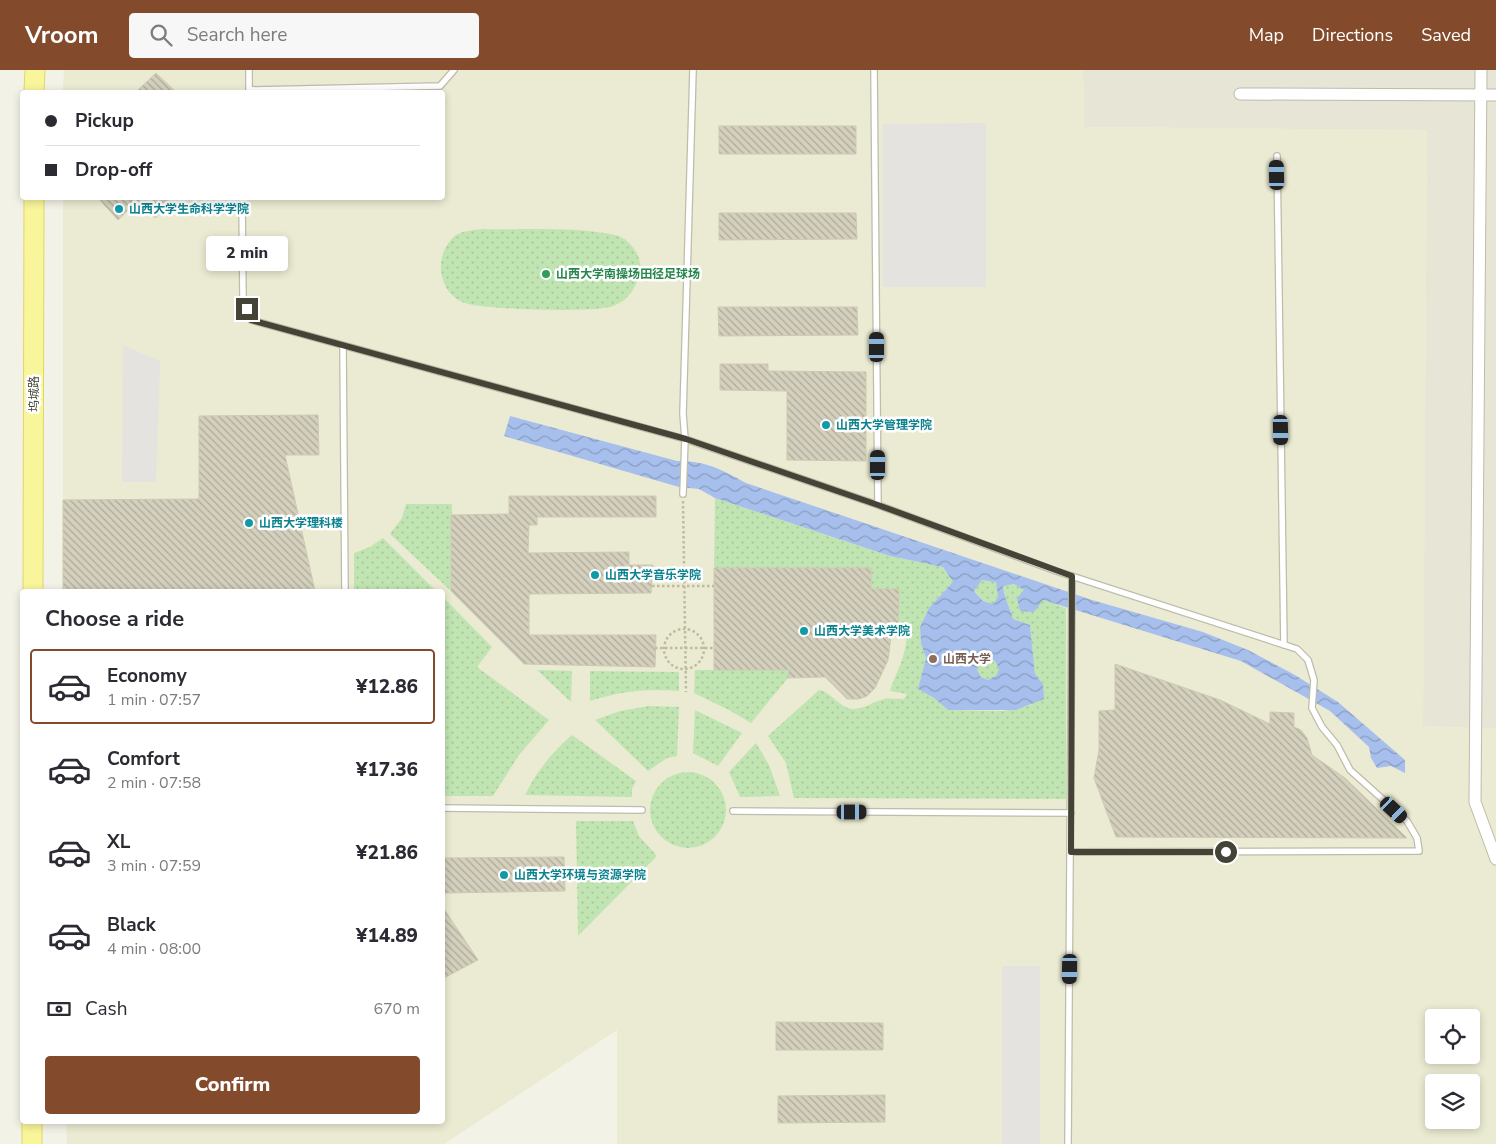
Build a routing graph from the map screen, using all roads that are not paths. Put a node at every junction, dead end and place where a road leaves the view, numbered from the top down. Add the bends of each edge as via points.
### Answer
1 (34, 70) edge
2 (249, 70) edge
3 (454, 70) edge
4 (693, 70) edge
5 (874, 70) edge
6 (1481, 70) edge
7 (34, 90) edge
8 (248, 90) edge
9 (286, 90) edge
10 (1240, 94) dead end
11 (1482, 95) junction
12 (1496, 95) edge
13 (1277, 156) dead end
14 (34, 200) edge
15 (242, 200) edge
16 (343, 346) junction
17 (686, 439) junction
18 (683, 494) road end
19 (878, 505) junction
20 (1072, 576) junction
21 (33, 589) edge
22 (345, 589) edge
23 (1284, 645) junction
24 (445, 808) edge
25 (642, 810) dead end
26 (733, 811) dead end
27 (1071, 813) junction
28 (1071, 852) junction
29 (1496, 860) edge
30 (32, 1124) edge
31 (32, 1144) edge
32 (1068, 1144) edge

1 - 7 main road
2 - 8 lane
3 - 9 lane via 440,86
4 - 17 lane via 683,414
5 - 19 lane
6 - 11 street
10 - 11 street
11 - 12 street
11 - 29 street via 1475,802
13 - 23 lane
14 - 21 main road, 坞城路
15 - 16 lane via 243,299 251,320
16 - 17 lane
16 - 22 lane
17 - 18 lane
17 - 19 lane
19 - 20 lane
20 - 23 lane
20 - 27 lane
23 - 28 lane via 1297,650 1308,660 1314,680 1312,708 1350,770 1407,821 1417,838 1419,851
24 - 25 lane
26 - 27 lane
27 - 28 lane
28 - 32 lane
30 - 31 main road

